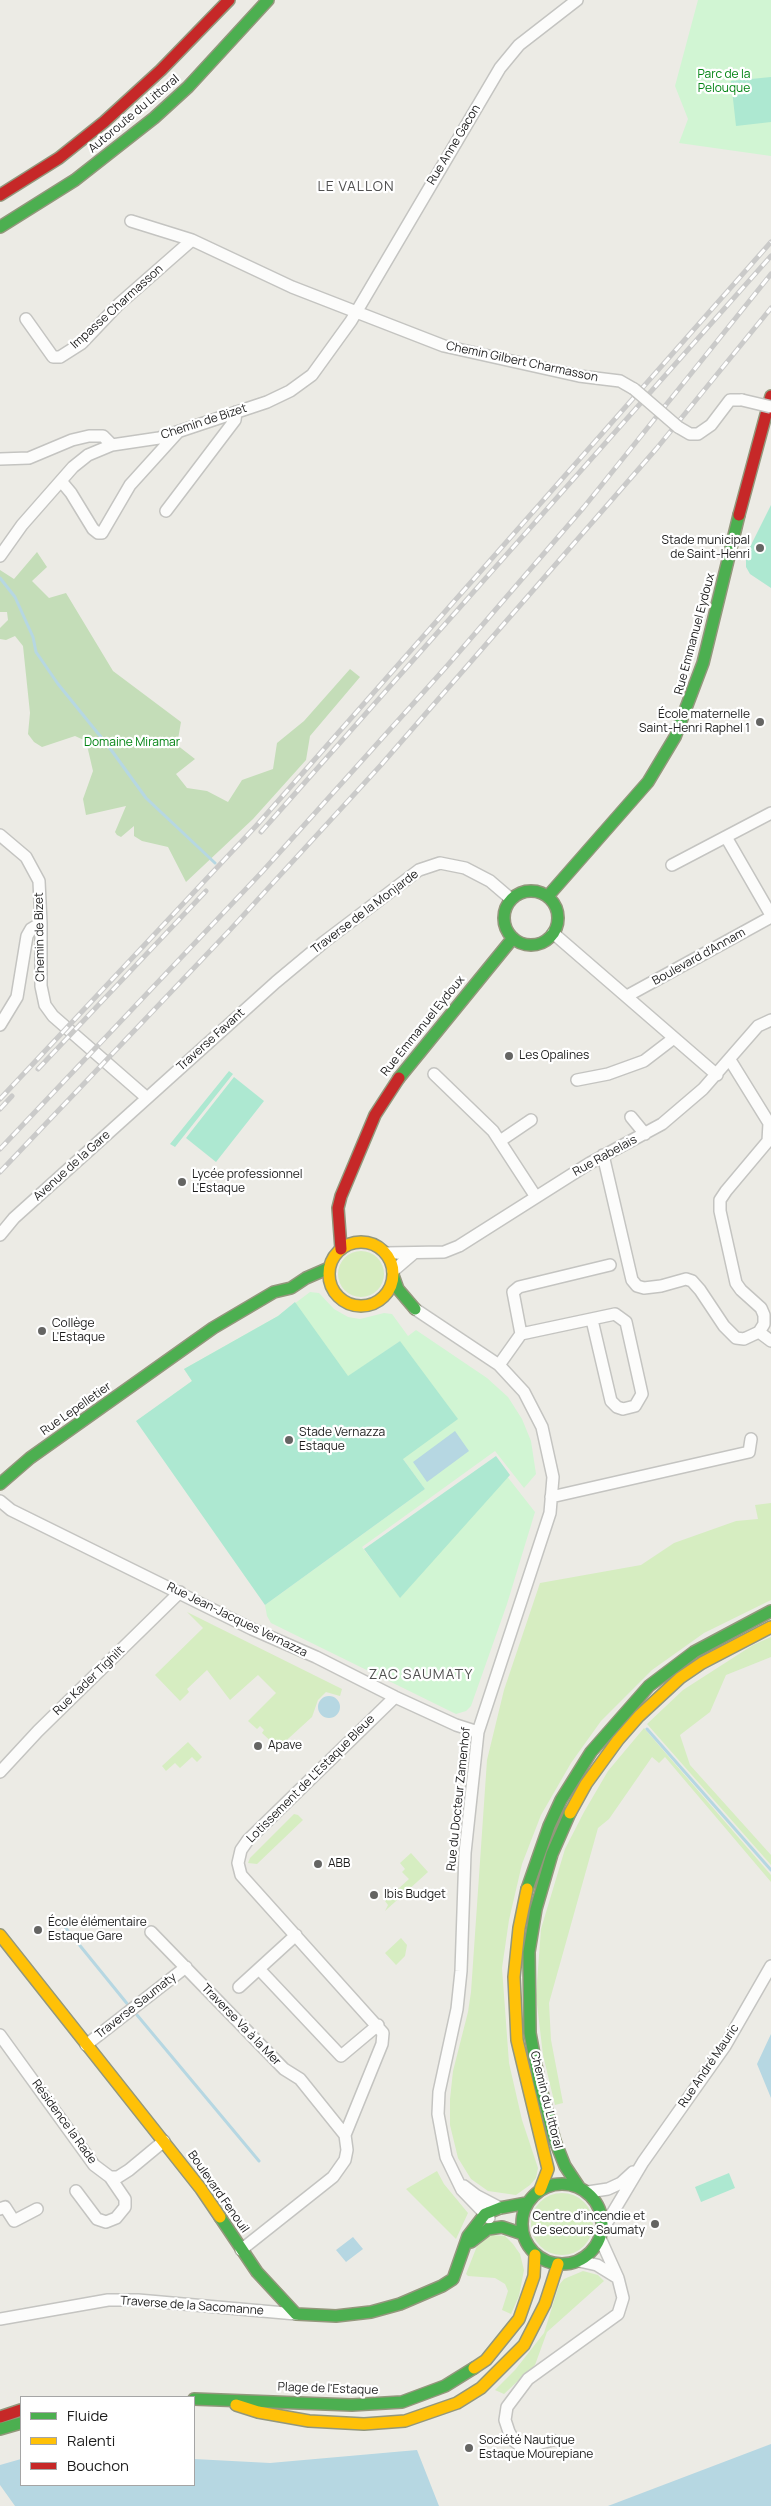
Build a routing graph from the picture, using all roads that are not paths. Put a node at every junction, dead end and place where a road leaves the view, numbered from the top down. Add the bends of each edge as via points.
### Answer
1 (229, 0) edge
2 (268, 0) edge
3 (577, 0) edge
4 (0, 195) edge
5 (131, 221) dead end
6 (0, 227) edge
7 (192, 240) junction
8 (356, 312) junction
9 (26, 319) dead end
10 (771, 396) edge
11 (771, 407) edge
12 (236, 412) junction
13 (180, 431) junction
14 (112, 445) junction
15 (0, 459) edge
16 (61, 481) junction
17 (166, 510) dead end
18 (0, 556) edge
19 (771, 813) edge
20 (0, 835) edge
21 (726, 837) junction
22 (672, 865) dead end
23 (548, 896) junction
24 (511, 899) junction
25 (771, 916) edge
26 (41, 923) junction
27 (553, 933) junction
28 (513, 938) junction
29 (276, 982) joint
30 (627, 996) junction
31 (771, 1020) edge
32 (0, 1024) edge
33 (674, 1038) junction
34 (730, 1060) junction
35 (434, 1074) dead end
36 (717, 1075) junction
37 (577, 1080) dead end
38 (147, 1098) junction
39 (631, 1117) dead end
40 (531, 1120) dead end
41 (645, 1134) junction
42 (500, 1141) junction
43 (603, 1155) junction
44 (536, 1197) junction
45 (340, 1224) junction
46 (0, 1235) edge
47 (360, 1242) junction
48 (341, 1249) junction
49 (386, 1253) junction
50 (414, 1253) junction
51 (610, 1265) dead end
52 (329, 1268) junction
53 (393, 1273) junction
54 (331, 1286) junction
55 (291, 1288) junction
56 (376, 1303) junction
57 (415, 1309) junction
58 (592, 1320) junction
59 (759, 1332) junction
60 (521, 1334) junction
61 (771, 1341) edge
62 (499, 1365) junction
63 (751, 1439) dead end
64 (0, 1484) edge
65 (551, 1497) junction
66 (0, 1501) edge
67 (180, 1592) junction
68 (771, 1611) edge
69 (771, 1627) edge
70 (394, 1697) junction
71 (478, 1732) junction
72 (3, 1769) edge
73 (151, 1932) dead end
74 (0, 1935) edge
75 (296, 1935) junction
76 (771, 1966) edge
77 (186, 1967) junction
78 (259, 1969) junction
79 (239, 1987) dead end
80 (378, 2025) junction
81 (0, 2035) edge
82 (86, 2045) junction
83 (345, 2135) junction
84 (164, 2141) junction
85 (643, 2162) junction
86 (110, 2177) junction
87 (456, 2178) junction
88 (583, 2189) junction
89 (540, 2190) junction
90 (76, 2191) dead end
91 (527, 2203) junction
92 (2, 2208) edge
93 (500, 2208) junction
94 (37, 2209) dead end
95 (485, 2214) junction
96 (502, 2227) junction
97 (523, 2234) junction
98 (601, 2234) junction
99 (242, 2250) junction
100 (463, 2254) junction
101 (536, 2255) junction
102 (579, 2261) junction
103 (558, 2264) junction
104 (618, 2278) junction
105 (296, 2314) junction
106 (0, 2319) edge
107 (195, 2399) edge
108 (219, 2400) junction
109 (20, 2410) edge
110 (0, 2417) edge
111 (20, 2423) edge
112 (0, 2429) edge
113 (552, 2440) dead end

1 - 4 main road, Autoroute du Littoral via 161,70 104,122 59,158
2 - 6 main road, Autoroute du Littoral via 188,87 154,118 75,180
3 - 8 street, Rue Anne Gacon via 524,41 500,68
5 - 7 street, Chemin Gilbert Charmasson
7 - 8 street, Chemin Gilbert Charmasson via 292,287
7 - 9 street, Impasse Charmasson via 119,304 82,343 60,357 53,357
8 - 11 street, Chemin Gilbert Charmasson, bridge via 444,346 620,382 634,389 690,434 698,434 711,425 730,400
8 - 12 street, Chemin de Bizet via 312,375 279,397
10 - 23 main road, Rue Emmanuel Eydoux via 703,663 686,712 648,782
12 - 13 street, Chemin de Bizet
12 - 17 street via 235,420
13 - 14 street, Chemin de Bizet via 159,438
13 - 16 street via 130,485 102,533 93,529
14 - 15 street via 103,436 89,436 29,458
14 - 16 street, Chemin de Bizet via 80,460
16 - 18 street, Chemin de Bizet
19 - 21 street
20 - 26 street, Chemin de Bizet via 21,852 34,871 40,888
21 - 22 street
21 - 25 street
23 - 24 main road via 525,891
23 - 27 main road via 557,910 557,926
24 - 28 main road via 504,923
24 - 29 street, Traverse de la Monjarde via 490,881 465,868 440,863 419,870
25 - 30 street, Boulevard d'Annam
26 - 32 street via 27,936 16,997
26 - 38 street, Chemin de Bizet via 41,986 45,1005 53,1016
27 - 28 main road via 547,940 530,945
27 - 30 street
28 - 45 main road, Rue Emmanuel Eydoux via 389,1090 344,1188 338,1208
29 - 38 street, Traverse Favant
30 - 33 street
31 - 34 street, Rue Rabelais via 758,1026
33 - 36 street
33 - 37 street via 644,1061 608,1074
34 - 36 street, Rue Rabelais
34 - 59 street via 769,1123 768,1141 720,1200 736,1283 758,1303 764,1315 764,1324
35 - 42 street
36 - 41 street, Rue Rabelais via 682,1108
38 - 46 street, Avenue de la Gare via 14,1218
39 - 41 street
40 - 42 street
41 - 43 street, Rue Rabelais
42 - 44 street
43 - 44 street, Rue Rabelais
43 - 59 street via 632,1280 637,1286 644,1288 686,1279 692,1281 736,1338 744,1339
44 - 50 street, Rue Rabelais via 459,1246 444,1252
45 - 47 main road
45 - 48 main road, Rue Emmanuel Eydoux
47 - 48 main road
47 - 49 main road via 378,1246
48 - 52 main road
49 - 50 street, Rue Rabelais
49 - 53 main road
50 - 53 street
51 - 60 street via 519,1287 514,1292
52 - 54 main road
52 - 55 main road, Rue Lepelletier
53 - 56 main road via 390,1289
53 - 57 main road, Rue du Docteur Zamenhof via 398,1289
54 - 55 main road, Rue Lepelletier via 312,1284
54 - 56 main road via 346,1303 361,1306
55 - 64 main road, Rue Lepelletier via 274,1292 183,1348 170,1361 30,1458
56 - 57 main road, Rue du Docteur Zamenhof via 399,1304
57 - 62 street, Rue du Docteur Zamenhof
58 - 58 street via 615,1314 626,1322 642,1394 635,1406 623,1409 612,1401
58 - 60 street
59 - 61 street
60 - 62 street
62 - 65 street, Rue du Docteur Zamenhof via 524,1392 542,1427 553,1477
63 - 65 street via 749,1452
65 - 71 street, Rue du Docteur Zamenhof via 550,1513
66 - 67 street, Rue Jean-Jacques Vernazza via 11,1510
67 - 70 street, Rue Jean-Jacques Vernazza
67 - 72 street, Rue Kader Tighilt
68 - 89 main road, Chemin du Littoral via 694,1652 649,1686 591,1752 549,1826 525,1898 514,1977 517,2040 548,2169
69 - 88 main road, Chemin du Littoral via 680,1678 639,1716 586,1784 552,1854 536,1909 530,1945 530,2033 555,2141 565,2166
70 - 71 street, Rue Jean-Jacques Vernazza
70 - 75 street, Lotissement de L'Estaque Bleue via 241,1850 238,1863 241,1875
71 - 87 street, Rue du Docteur Zamenhof via 466,1853 462,1971 439,2092 441,2136
73 - 77 street, Traverse Va à la Mer
74 - 82 main road, Boulevard Fenouil
75 - 78 street
75 - 80 street, Lotissement de L'Estaque Bleue
76 - 85 street, Rue André Mauric via 725,2046
77 - 82 street, Traverse Saumaty
77 - 83 street, Traverse Va à la Mer via 284,2068 300,2079
78 - 79 street
78 - 80 street via 340,2056
80 - 83 street via 383,2033 382,2044
81 - 86 street, Résidence la Rade via 94,2165
82 - 84 main road, Boulevard Fenouil
83 - 99 street via 345,2160 333,2177
84 - 86 street via 129,2170
84 - 99 main road, Boulevard Fenouil
85 - 88 street, Rue André Mauric via 621,2184 608,2189
85 - 98 street, Rue André Mauric
86 - 90 street, Résidence la Rade via 125,2199 125,2207 116,2218 106,2222 97,2218
87 - 93 street, Rue du Docteur Zamenhof via 477,2196
87 - 95 street, Rue du Docteur Zamenhof via 462,2190
88 - 89 main road via 566,2183 552,2184
88 - 98 main road via 597,2202 602,2215
89 - 91 main road
91 - 93 main road
91 - 97 main road via 522,2218
92 - 94 street via 14,2221
93 - 95 main road
95 - 96 street, Rue du Docteur Zamenhof
95 - 100 main road via 468,2236
96 - 97 main road
96 - 100 main road via 479,2234
97 - 101 main road
98 - 102 main road via 592,2252
98 - 104 street
99 - 105 main road, Boulevard Fenouil via 276,2296
100 - 105 main road via 453,2279 400,2304 371,2312 336,2316
101 - 103 main road
101 - 108 main road, Plage de l'Estaque via 528,2296 509,2334 486,2360 446,2386 402,2402 352,2406
102 - 103 main road
102 - 104 street via 597,2265
103 - 108 main road, Plage de l'Estaque via 545,2304 524,2344 498,2374 457,2403 405,2421 364,2424 300,2419 258,2412
104 - 113 street via 624,2298 618,2314 528,2379 507,2407 509,2432 523,2448
105 - 106 street, Traverse de la Sacomanne via 108,2300
107 - 108 main road, Plage de l'Estaque
109 - 110 main road
111 - 112 main road

